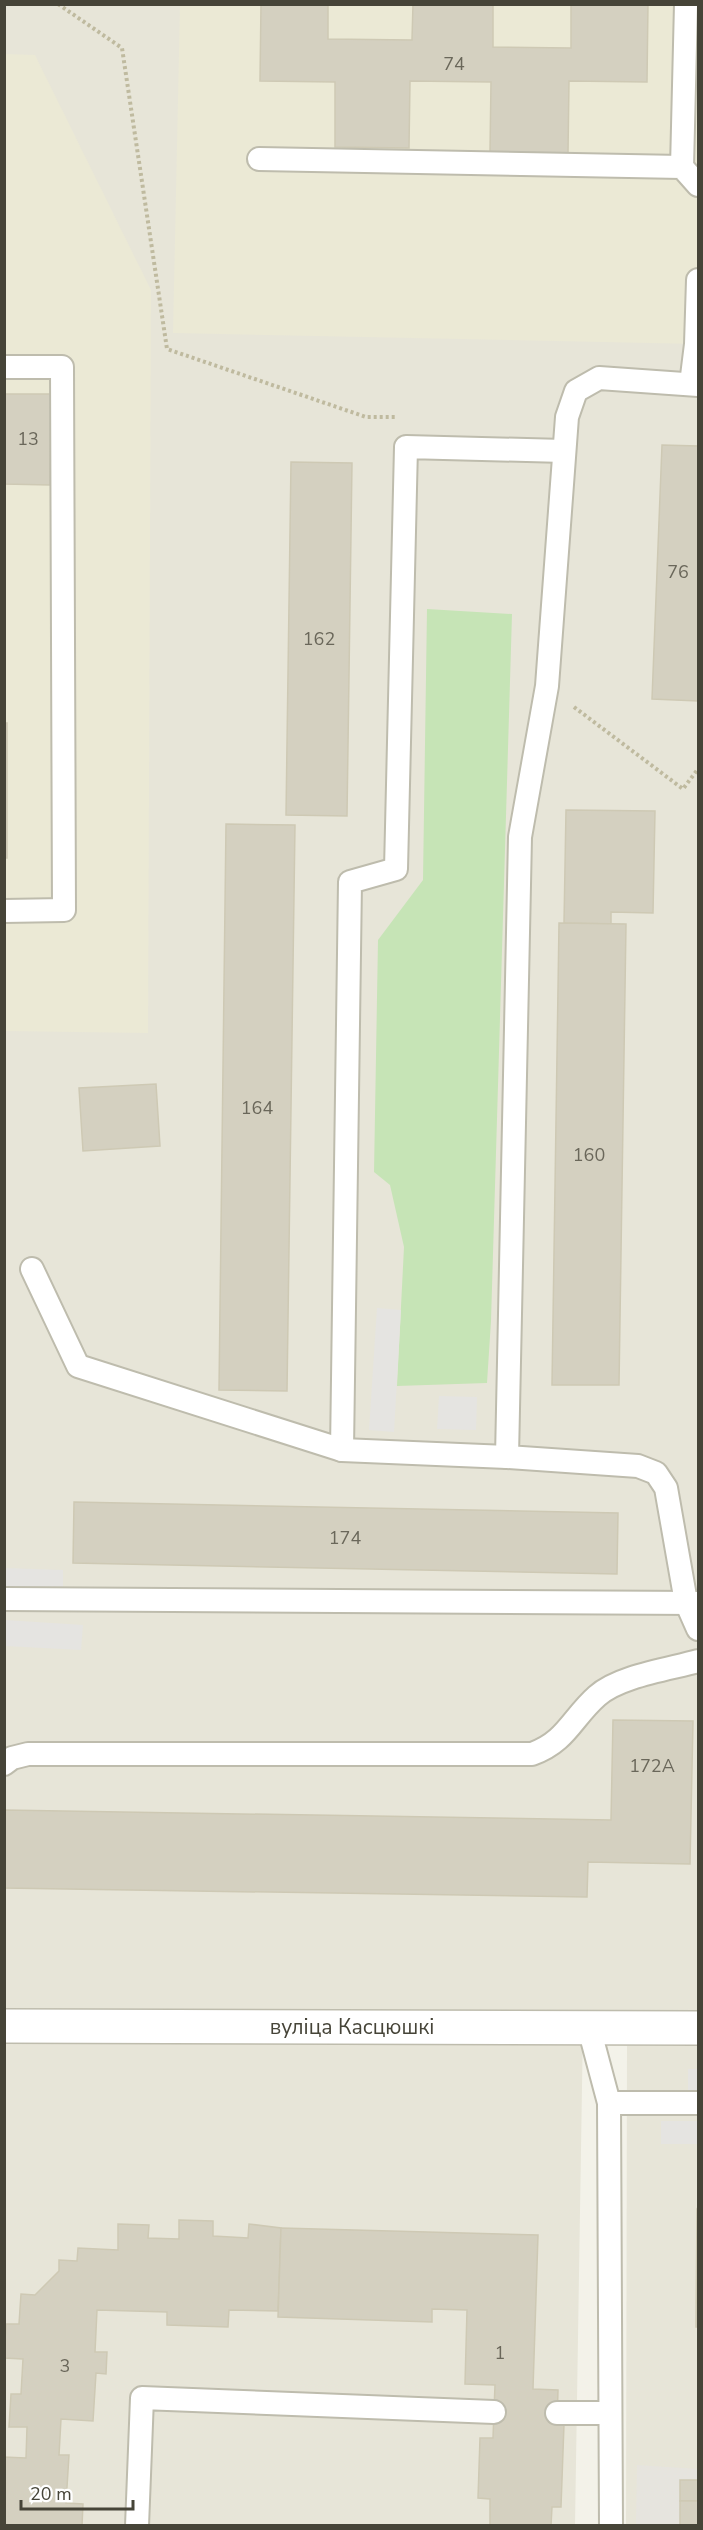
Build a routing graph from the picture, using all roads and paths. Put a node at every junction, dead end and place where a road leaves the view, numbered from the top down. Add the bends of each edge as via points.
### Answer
1 (58, 4) edge
2 (686, 4) edge
3 (259, 159) dead end
4 (682, 167) junction
5 (699, 185) edge
6 (699, 280) edge
7 (4, 367) edge
8 (695, 384) edge
9 (401, 417) dead end
10 (564, 451) junction
11 (547, 686) junction
12 (699, 769) edge
13 (4, 911) edge
14 (32, 1269) dead end
15 (342, 1450) junction
16 (507, 1457) junction
17 (4, 1599) edge
18 (692, 1603) edge
19 (699, 1629) edge
20 (699, 1661) edge
21 (4, 1764) edge
22 (4, 2026) edge
23 (589, 2028) junction
24 (699, 2028) edge
25 (609, 2103) junction
26 (699, 2103) edge
27 (494, 2412) dead end
28 (557, 2413) dead end
29 (609, 2413) junction
30 (137, 2526) edge
31 (611, 2526) edge

1 - 9 path via 122,48 167,349 366,417
2 - 4 lane
3 - 4 lane
4 - 5 lane
6 - 8 lane
7 - 13 lane via 62,367 64,886 64,910
8 - 10 lane via 599,378 576,391 567,417
10 - 11 lane
10 - 15 lane via 406,447 396,869 350,882
11 - 12 path via 683,789
11 - 16 lane via 520,837
14 - 15 lane via 78,1366
15 - 16 lane
16 - 18 lane via 638,1466 656,1473 666,1488
17 - 18 lane
18 - 19 lane
20 - 21 lane via 625,1681 598,1695 557,1742 532,1754 28,1754
22 - 23 street, вуліца Касцюшкі
23 - 24 street, вуліца Касцюшкі
23 - 25 lane
25 - 26 lane
25 - 29 lane
27 - 30 lane via 141,2398
28 - 29 lane
29 - 31 lane

